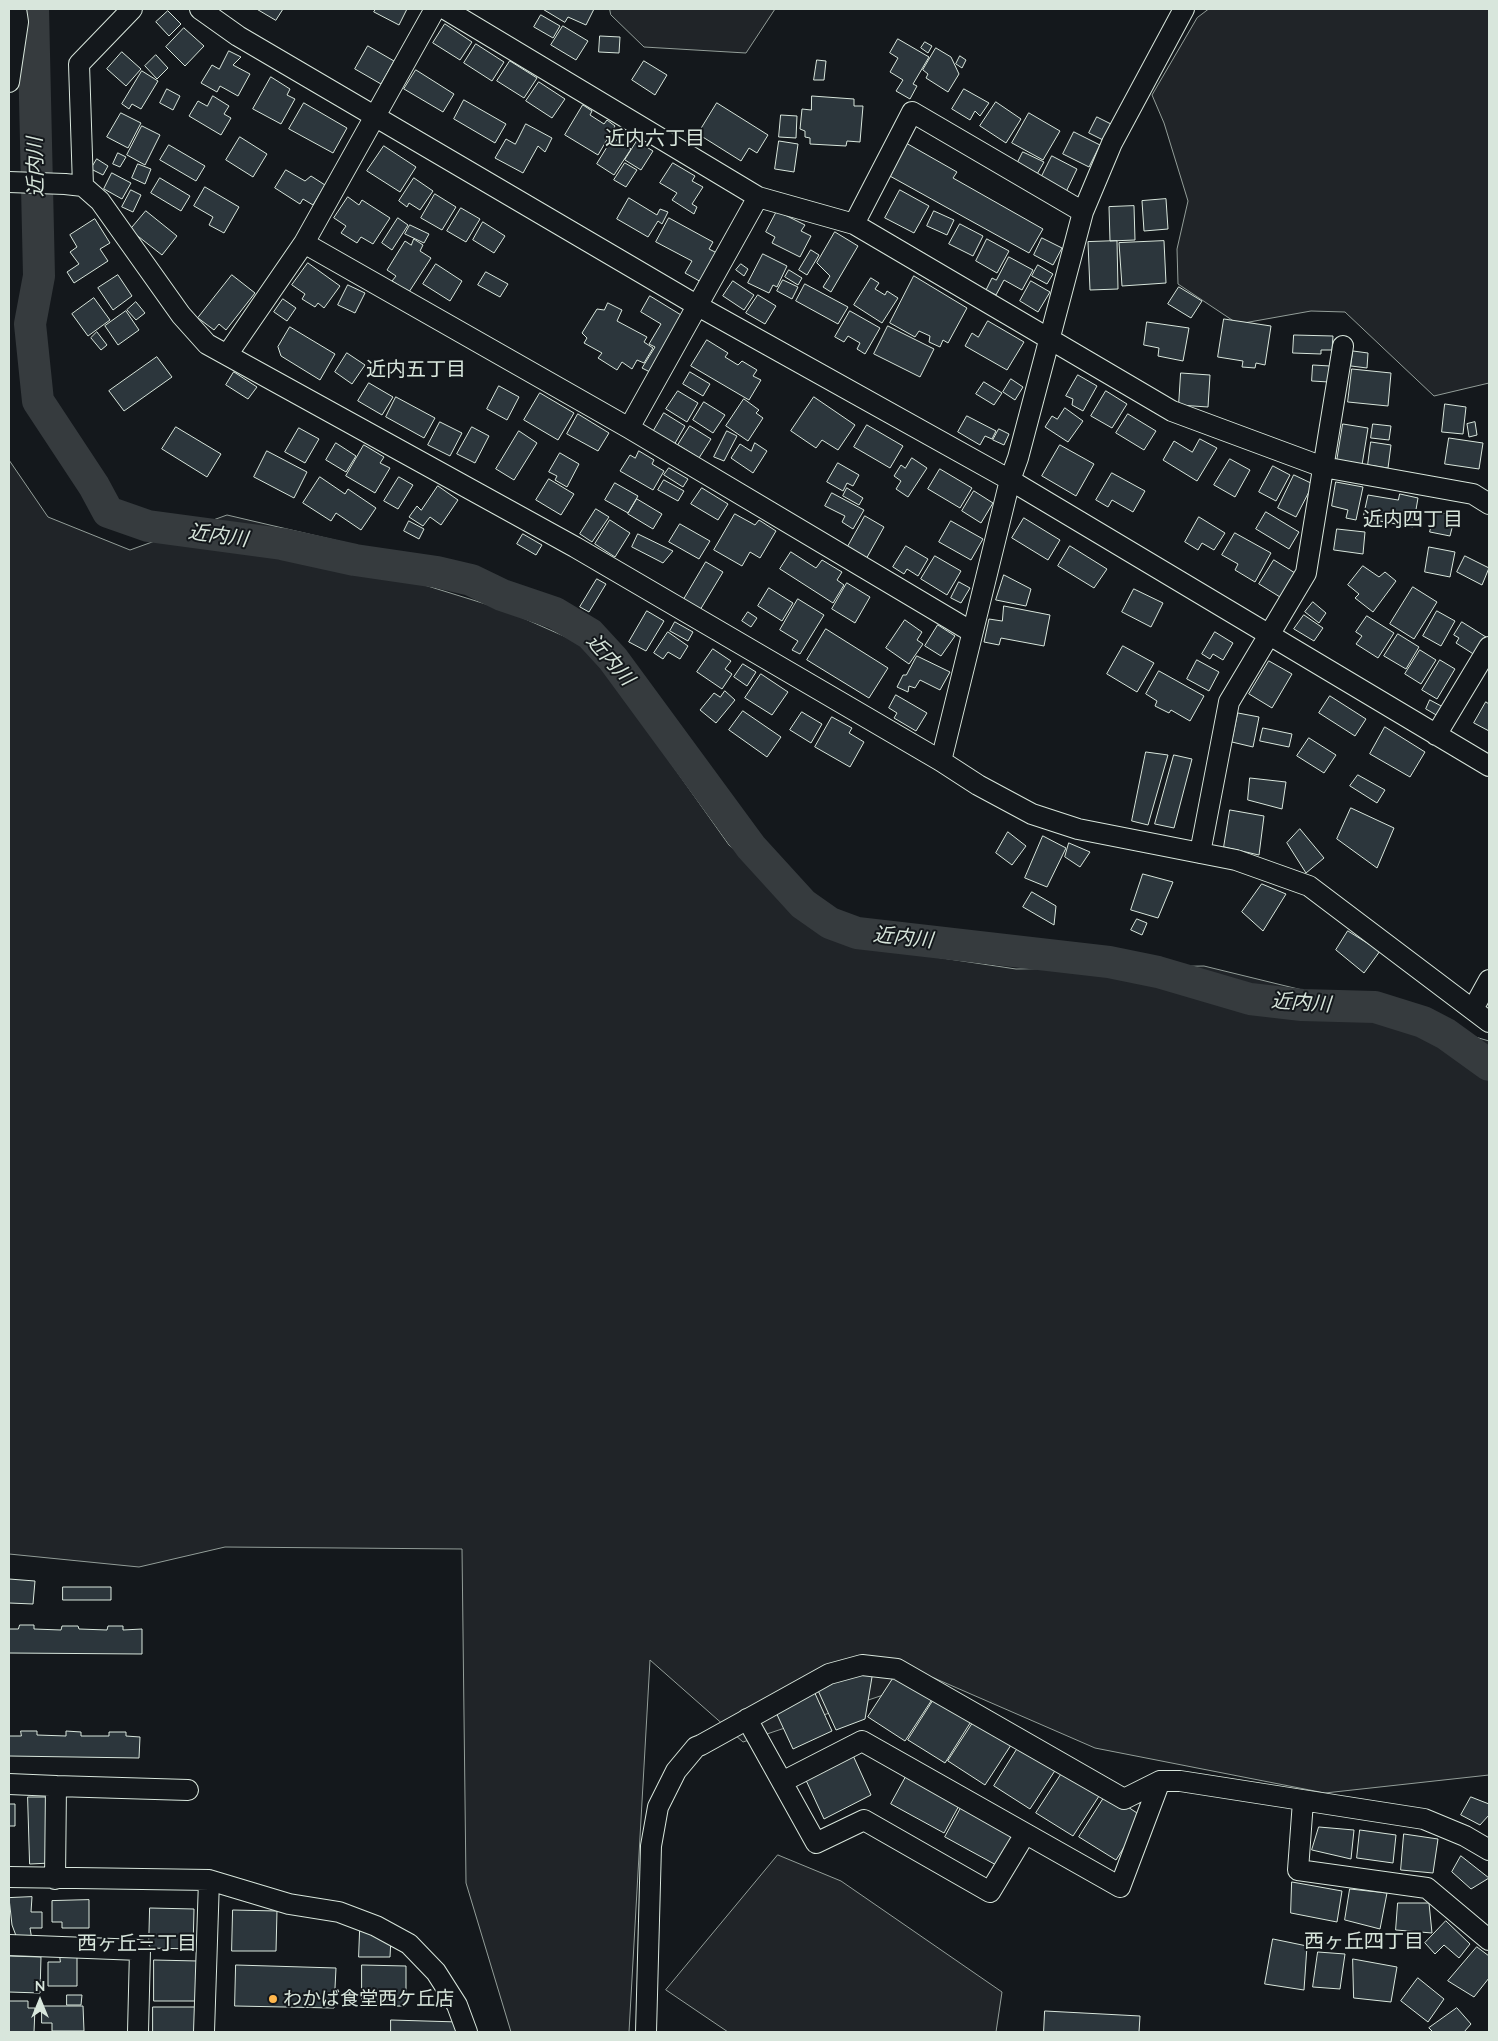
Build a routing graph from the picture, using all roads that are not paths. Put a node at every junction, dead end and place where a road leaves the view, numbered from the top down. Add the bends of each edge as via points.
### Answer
1 (16, 9) edge
2 (132, 9) edge
3 (200, 9) edge
4 (435, 9) edge
5 (445, 9) edge
6 (1184, 9) edge
7 (9, 82) edge
8 (376, 116) junction
9 (9, 182) edge
10 (74, 185) junction
11 (758, 197) junction
12 (1084, 212) junction
13 (854, 224) junction
14 (304, 243) junction
15 (698, 306) junction
16 (1049, 339) junction
17 (1343, 346) dead end
18 (226, 355) junction
19 (630, 428) junction
20 (1323, 467) junction
21 (1010, 480) junction
22 (1489, 504) edge
23 (972, 632) junction
24 (1268, 634) junction
25 (1489, 647) edge
26 (1436, 735) junction
27 (941, 761) junction
28 (1489, 766) edge
29 (1200, 853) junction
30 (1489, 980) edge
31 (1473, 1010) junction
32 (1489, 1022) edge
33 (747, 1719) junction
34 (1160, 1781) junction
35 (782, 1782) junction
36 (9, 1784) edge
37 (56, 1786) junction
38 (188, 1790) dead end
39 (1303, 1801) junction
40 (1025, 1834) junction
41 (1489, 1850) edge
42 (9, 1878) edge
43 (55, 1879) junction
44 (209, 1880) junction
45 (1489, 1940) edge
46 (9, 1945) edge
47 (138, 2032) edge
48 (204, 2032) edge
49 (467, 2032) edge
50 (646, 2032) edge

1 - 7 street via 18,22
2 - 10 street via 79,64
3 - 8 street via 238,36
4 - 8 street
5 - 11 street
6 - 12 street via 1112,143
8 - 14 street
8 - 15 street
9 - 10 street
10 - 18 street via 100,201 181,315 207,344
11 - 13 street
11 - 15 street
12 - 13 street via 912,112
12 - 16 street
13 - 16 street
14 - 18 street
14 - 19 street
15 - 19 street
15 - 21 street
16 - 20 street via 1172,410
16 - 21 street
17 - 20 street
18 - 27 street via 575,547
19 - 23 street
20 - 22 street via 1473,494
20 - 24 street via 1306,573
21 - 23 street
21 - 24 street
23 - 27 street
24 - 26 street
24 - 29 street via 1229,702
25 - 26 street
26 - 28 street
27 - 29 street via 1032,814 1078,829
29 - 31 street via 1236,860 1309,886
30 - 31 street
31 - 32 street
33 - 34 street via 829,1674 862,1665 897,1669 1124,1799
33 - 35 street
33 - 50 street via 696,1747 676,1771 658,1807 651,1846
34 - 39 street via 1180,1781
34 - 40 street via 1120,1887
35 - 40 street via 862,1741
35 - 40 street via 816,1844 864,1820 990,1892
36 - 37 street
37 - 38 street
37 - 43 street
39 - 41 street via 1424,1819
39 - 45 street via 1298,1870 1427,1888
42 - 43 street
43 - 44 street
44 - 48 street
44 - 49 street via 289,1904 339,1912 376,1926 409,1944 436,1972 456,2005
46 - 47 street via 140,1950

